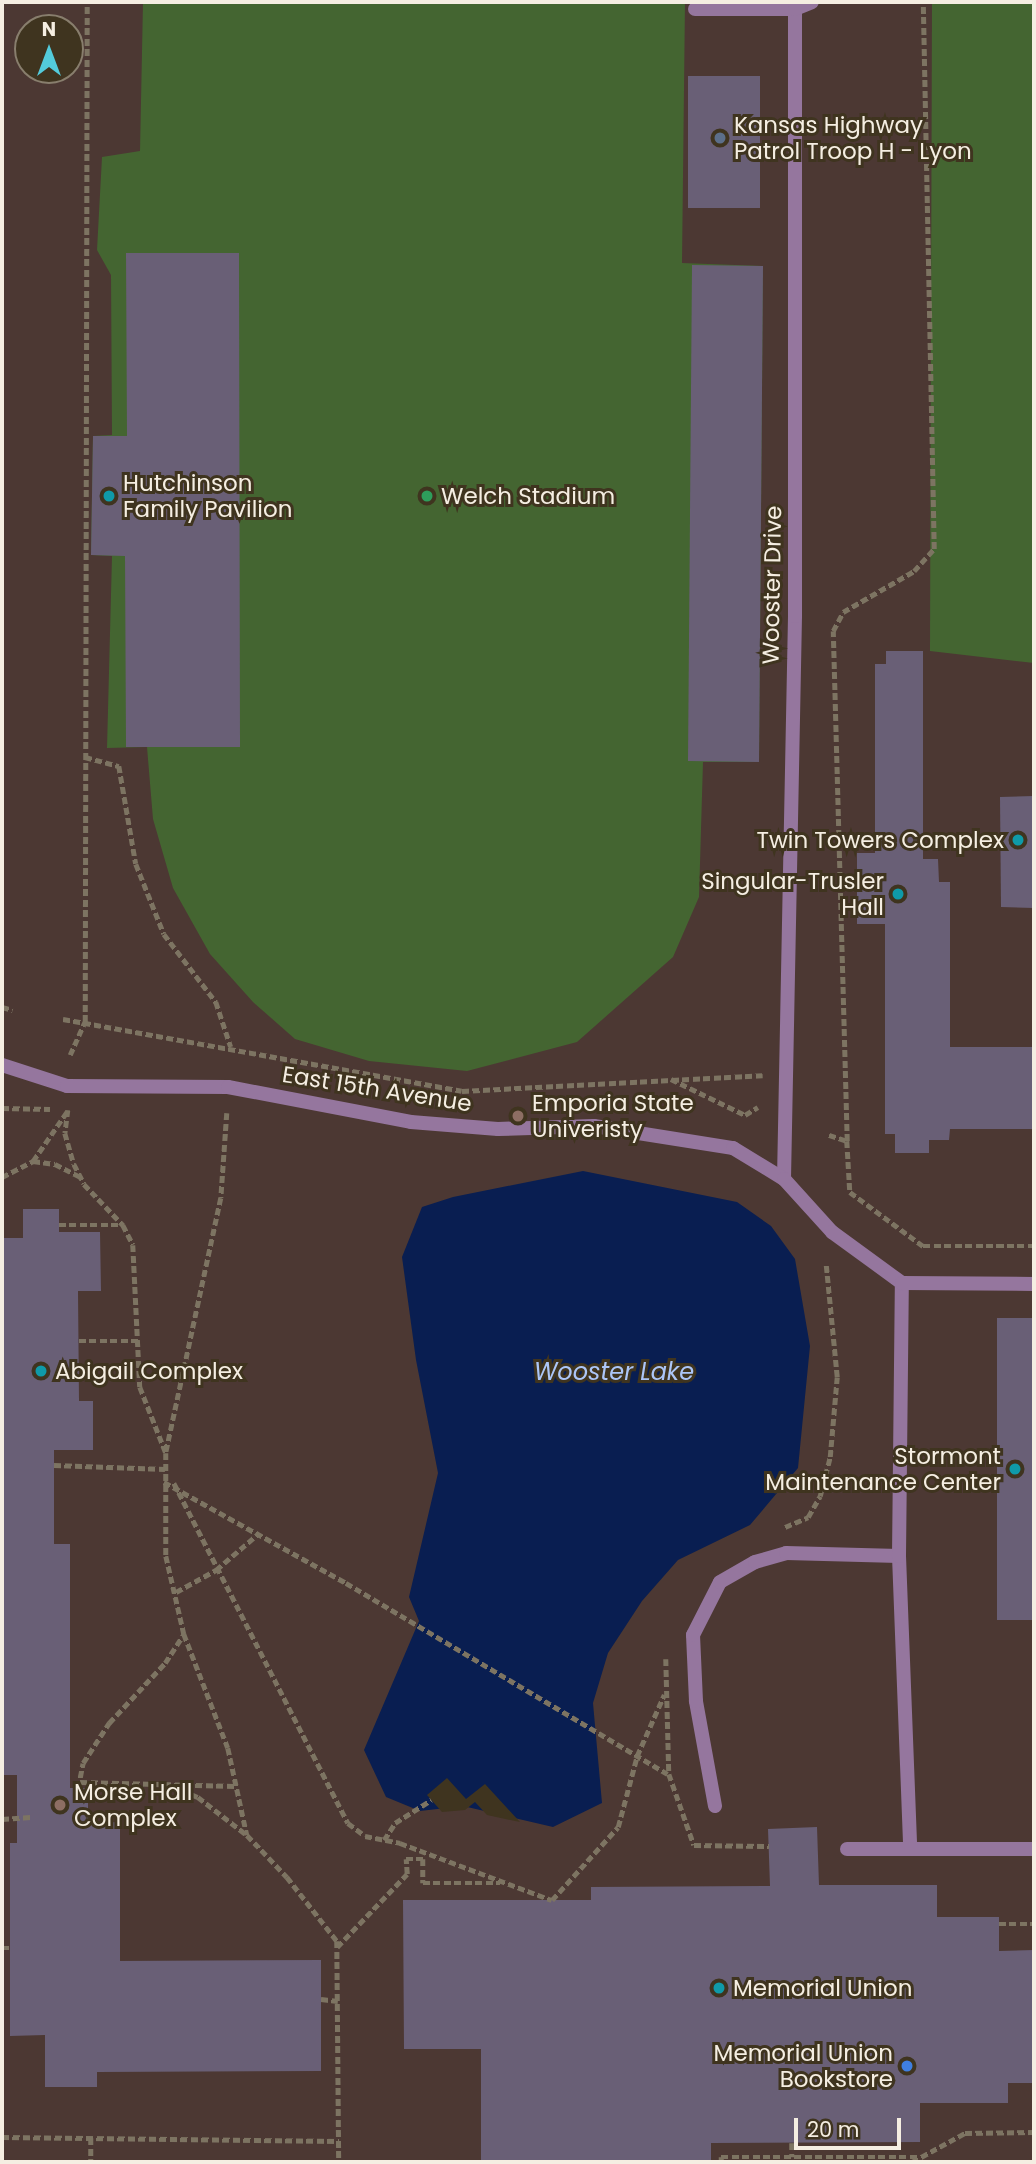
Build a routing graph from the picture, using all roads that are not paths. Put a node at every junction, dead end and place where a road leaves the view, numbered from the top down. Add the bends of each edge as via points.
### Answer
1 (812, 2) edge
2 (695, 9) dead end
3 (795, 9) junction
4 (2, 1065) edge
5 (784, 1179) junction
6 (902, 1283) junction
7 (1034, 1284) edge
8 (899, 1556) junction
9 (715, 1806) dead end
10 (848, 1849) dead end
11 (910, 1849) junction
12 (1034, 1849) edge

1 - 3 street
2 - 3 street
3 - 5 street, Wooster Drive via 795,616
4 - 5 street, East 15th Avenue via 66,1086 228,1087 411,1122 498,1129 594,1126 671,1135 733,1148
5 - 6 street, East 15th Avenue via 832,1232
6 - 7 street
6 - 8 street
8 - 9 street via 786,1553 755,1562 720,1582 693,1635 696,1701
8 - 11 street
10 - 11 street
11 - 12 street

